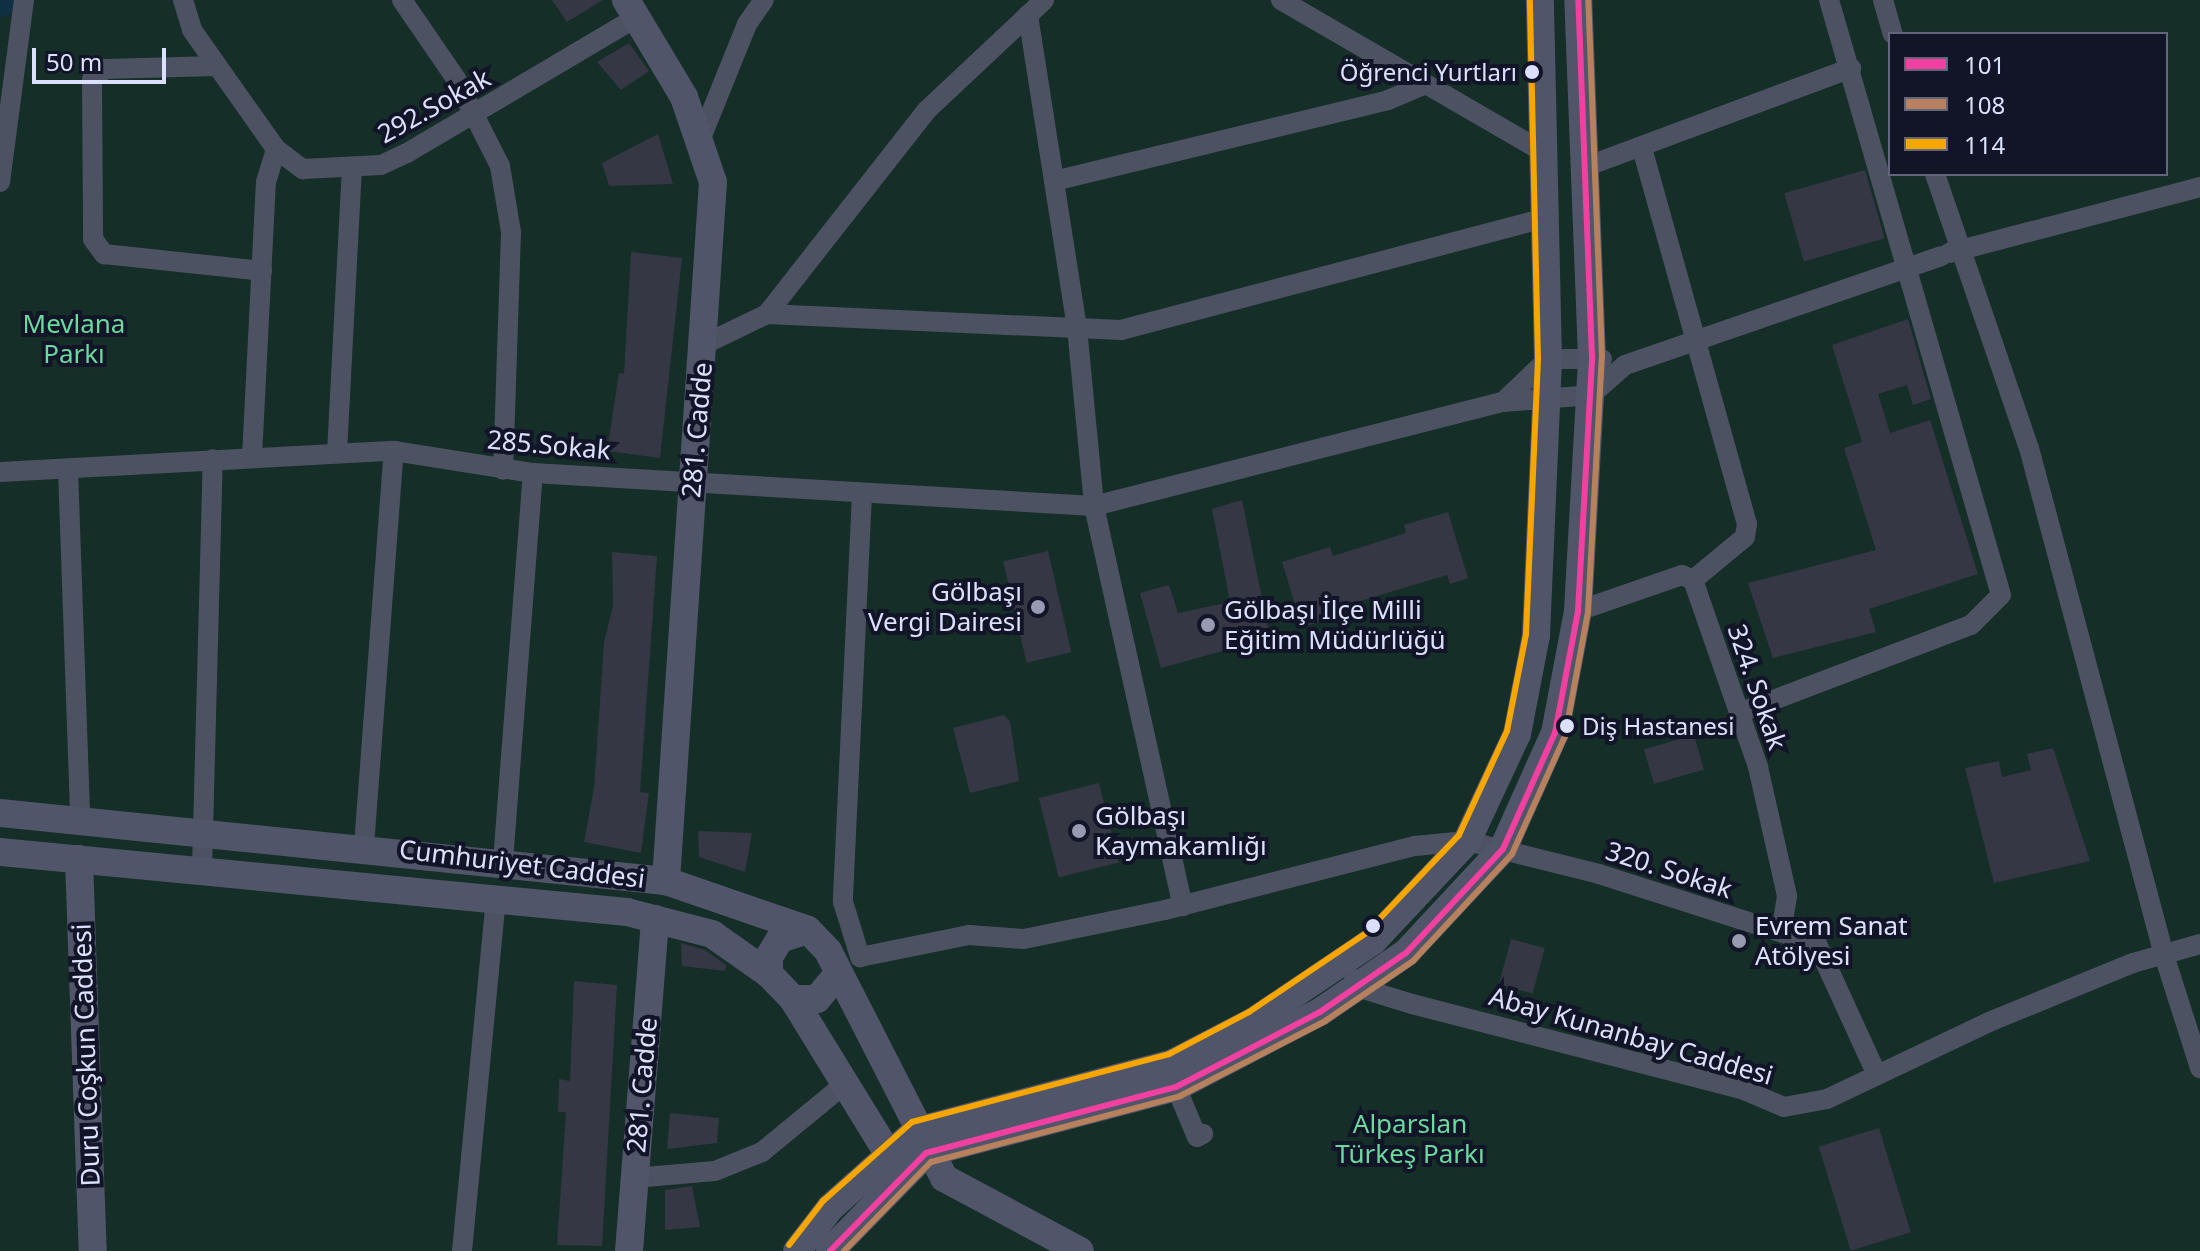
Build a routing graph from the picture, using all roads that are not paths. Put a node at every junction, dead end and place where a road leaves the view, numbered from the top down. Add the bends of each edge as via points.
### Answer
1 (24, 0) edge
2 (183, 0) edge
3 (402, 0) edge
4 (764, 0) edge
5 (1044, 0) edge
6 (1281, 0) edge
7 (1540, 0) edge
8 (1578, 0) edge
9 (1829, 0) edge
10 (1883, 0) edge
11 (631, 8) edge
12 (1028, 15) junction
13 (1892, 32) edge
14 (217, 66) junction
15 (1851, 68) junction
16 (1424, 85) junction
17 (475, 116) junction
18 (701, 138) junction
19 (1642, 148) junction
20 (276, 149) junction
21 (1545, 153) junction
22 (352, 166) junction
23 (1585, 167) junction
24 (1935, 176) edge
25 (1054, 181) junction
26 (0, 182) edge
27 (2200, 187) edge
28 (1548, 217) junction
29 (1950, 253) junction
30 (1905, 267) junction
31 (262, 271) junction
32 (767, 314) junction
33 (1077, 328) junction
34 (1698, 342) junction
35 (705, 344) junction
36 (1592, 357) junction
37 (1548, 359) junction
38 (1625, 365) junction
39 (1591, 395) junction
40 (1503, 402) junction
41 (1547, 402) junction
42 (394, 451) junction
43 (337, 453) junction
44 (252, 457) junction
45 (213, 459) junction
46 (68, 469) junction
47 (503, 470) junction
48 (0, 472) edge
49 (533, 473) junction
50 (692, 482) junction
51 (862, 494) junction
52 (1094, 506) junction
53 (1693, 580) junction
54 (1578, 611) junction
55 (1739, 713) junction
56 (0, 813) edge
57 (80, 820) junction
58 (205, 830) junction
59 (1467, 841) junction
60 (364, 846) junction
61 (1503, 849) junction
62 (0, 852) edge
63 (79, 859) junction
64 (503, 861) junction
65 (202, 870) junction
66 (666, 881) junction
67 (496, 899) junction
68 (1183, 906) junction
69 (655, 919) junction
70 (852, 930) junction
71 (1781, 932) junction
72 (816, 939) junction
73 (2200, 944) edge
74 (2164, 955) junction
75 (1343, 962) junction
76 (839, 973) junction
77 (769, 974) junction
78 (1360, 988) junction
79 (793, 999) junction
80 (2200, 1068) edge
81 (1877, 1075) junction
82 (846, 1083) junction
83 (1176, 1087) junction
84 (1203, 1134) dead end
85 (921, 1142) junction
86 (894, 1164) junction
87 (634, 1178) junction
88 (93, 1251) edge
89 (462, 1251) edge
90 (629, 1251) edge
91 (797, 1251) edge
92 (830, 1251) edge
93 (1080, 1251) edge

1 - 26 street
2 - 14 street, 292.Sokak via 192,30
3 - 17 street
4 - 18 street via 747,24
5 - 12 street
6 - 16 street
7 - 21 street
8 - 23 street
9 - 15 street
10 - 13 street
11 - 17 street, 292.Sokak
11 - 18 street, 281. Cadde
12 - 25 street
12 - 32 street via 926,111
14 - 20 street, 292.Sokak
14 - 31 street via 105,69 92,79 93,239 104,254
15 - 19 street
15 - 30 street
16 - 21 street
16 - 25 street via 1388,100
17 - 22 street, 292.Sokak via 381,165
17 - 47 street via 500,166 511,232
18 - 35 street, 281. Cadde via 713,182
19 - 23 street
19 - 34 street
20 - 22 street, 292.Sokak via 303,169
20 - 31 street via 266,182
21 - 28 street
22 - 43 street
23 - 36 street
24 - 29 street
25 - 33 street
27 - 29 street
28 - 33 street via 1121,330
28 - 37 street
29 - 30 street
29 - 74 street via 2029,448
30 - 34 street
30 - 55 street via 2001,595 1971,625
31 - 44 street
32 - 33 street
32 - 35 street
33 - 52 street
34 - 38 street
34 - 53 street via 1747,524 1745,537
35 - 50 street, 281. Cadde
36 - 37 street
36 - 38 street
36 - 39 street
37 - 40 street
37 - 41 street
38 - 39 street
39 - 41 street, 285.Sokak
39 - 54 street
40 - 41 street, 285.Sokak
40 - 52 street, 285.Sokak
41 - 59 street via 1529,686 1496,790
42 - 43 street, 285.Sokak
42 - 47 street, 285.Sokak
42 - 60 street
43 - 44 street, 285.Sokak
44 - 45 street, 285.Sokak
45 - 46 street, 285.Sokak
45 - 58 street
46 - 48 street, 285.Sokak
46 - 57 street
47 - 49 street, 285.Sokak
49 - 50 street, 285.Sokak
49 - 64 street
50 - 51 street, 285.Sokak
50 - 66 street, 281. Cadde
51 - 52 street, 285.Sokak
51 - 70 street via 843,902
52 - 68 street
53 - 54 street via 1682,575
53 - 55 street, 324. Sokak
54 - 61 street via 1555,733
55 - 71 street, 324. Sokak via 1787,896
56 - 57 street, Cumhuriyet Caddesi
57 - 58 street, Cumhuriyet Caddesi
58 - 60 street, Cumhuriyet Caddesi
58 - 65 street
59 - 61 street, 320. Sokak
59 - 68 street, 320. Sokak via 1415,846
59 - 75 street via 1419,899
60 - 64 street, Cumhuriyet Caddesi
61 - 71 street, 320. Sokak
61 - 78 street via 1445,917
62 - 63 street, Cumhuriyet Caddesi
63 - 65 street, Cumhuriyet Caddesi
63 - 88 street, Duru Coşkun Caddesi
64 - 66 street, Cumhuriyet Caddesi
65 - 67 street, Cumhuriyet Caddesi
66 - 72 street, Cumhuriyet Caddesi
67 - 69 street, Cumhuriyet Caddesi
67 - 89 street
68 - 70 street, 320. Sokak via 1024,939 969,935 860,957
69 - 77 street, Cumhuriyet Caddesi via 712,934
69 - 87 street, 281. Cadde
70 - 72 street
71 - 81 street, 320. Sokak via 1817,944 1827,955
72 - 76 street
72 - 77 street via 780,939 769,957
73 - 74 street, Abay Kunanbay Caddesi
74 - 80 street
74 - 81 street, Abay Kunanbay Caddesi via 2133,963
75 - 78 street
75 - 85 street via 1254,1021 1173,1063
76 - 79 street via 825,994
76 - 85 street
77 - 79 street, Cumhuriyet Caddesi
78 - 81 street, Abay Kunanbay Caddesi via 1744,1090 1784,1107 1827,1099
78 - 83 street
79 - 82 street, Cumhuriyet Caddesi
82 - 86 street, Cumhuriyet Caddesi
82 - 87 street via 762,1152 715,1171
83 - 84 street via 1197,1137
83 - 85 street
85 - 86 street
85 - 93 street via 944,1178 972,1198 1053,1231
86 - 91 street
86 - 92 street
87 - 90 street, 281. Cadde

